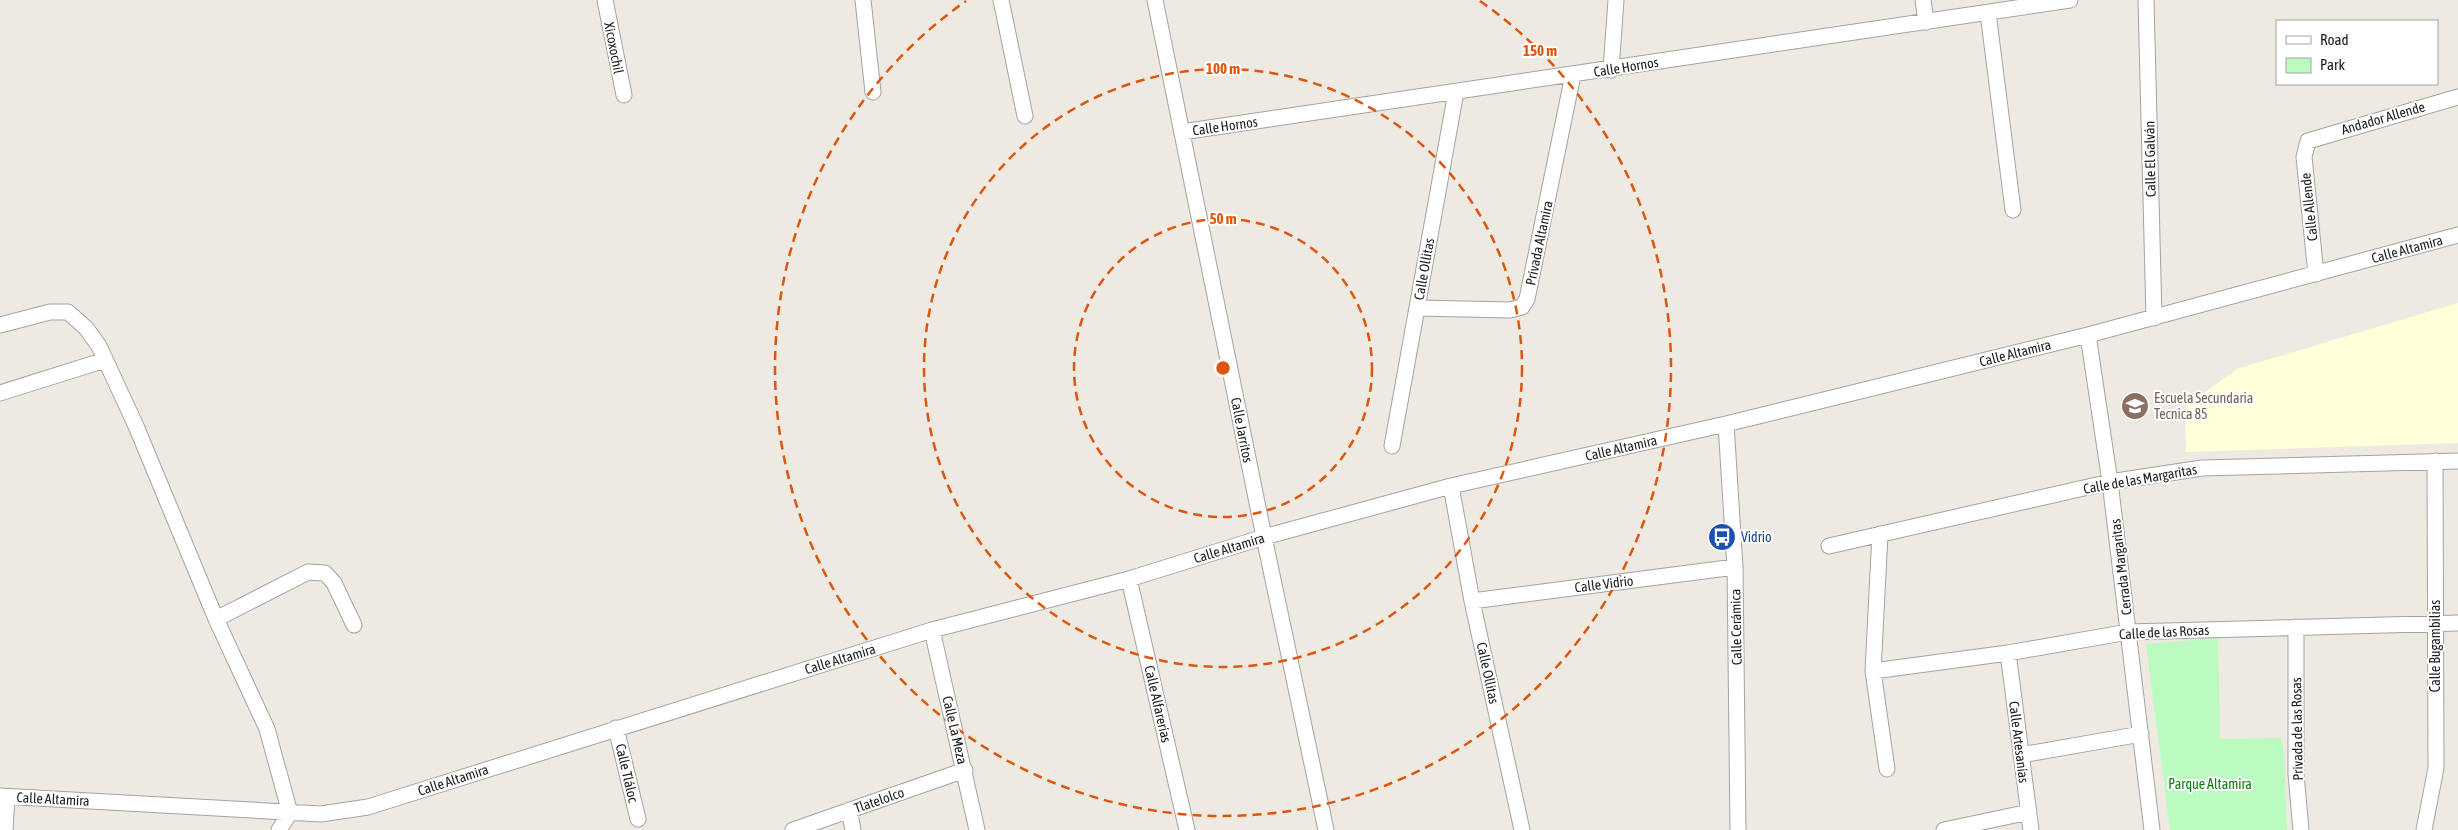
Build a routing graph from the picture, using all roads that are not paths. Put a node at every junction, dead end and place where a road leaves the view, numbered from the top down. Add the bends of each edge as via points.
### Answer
1 (605, 0) edge
2 (863, 0) edge
3 (1001, 0) edge
4 (1155, 0) edge
5 (1616, 0) edge
6 (1923, 0) edge
7 (2070, 0) edge
8 (2146, 0) edge
9 (1988, 12) junction
10 (1926, 22) junction
11 (1611, 70) junction
12 (1573, 75) junction
13 (873, 92) dead end
14 (1456, 92) junction
15 (624, 95) dead end
16 (2458, 97) edge
17 (1024, 116) dead end
18 (1182, 132) junction
19 (2308, 141) joint
20 (2013, 210) dead end
21 (2458, 235) edge
22 (2316, 274) junction
23 (1417, 308) junction
24 (2154, 318) junction
25 (0, 325) edge
26 (2088, 335) junction
27 (105, 360) junction
28 (0, 393) edge
29 (1726, 424) junction
30 (1392, 446) dead end
31 (2458, 461) edge
32 (2435, 462) junction
33 (2110, 482) junction
34 (1451, 486) junction
35 (1880, 534) junction
36 (1264, 538) junction
37 (1829, 546) dead end
38 (1735, 568) junction
39 (1129, 579) junction
40 (1472, 601) junction
41 (216, 619) junction
42 (2458, 623) edge
43 (2435, 624) junction
44 (354, 626) dead end
45 (2296, 627) junction
46 (932, 630) junction
47 (2128, 632) junction
48 (2008, 653) junction
49 (1873, 671) junction
50 (616, 728) junction
51 (2141, 734) junction
52 (2021, 755) junction
53 (965, 770) junction
54 (1887, 770) dead end
55 (4, 796) edge
56 (849, 810) junction
57 (2029, 812) junction
58 (290, 813) junction
59 (638, 819) dead end
60 (5, 830) edge
61 (280, 830) edge
62 (794, 830) edge
63 (853, 830) edge
64 (977, 830) edge
65 (1187, 830) edge
66 (1326, 830) edge
67 (1522, 830) edge
68 (1738, 830) edge
69 (1944, 830) edge
70 (2031, 830) edge
71 (2152, 830) edge
72 (2301, 830) edge
73 (2424, 830) edge

1 - 15 street, Xicoxochil
2 - 13 street
3 - 17 street
4 - 18 street, Calle Jarritos
5 - 11 street
6 - 10 street
7 - 9 street, Calle Hornos
8 - 24 street, Calle El Galván
9 - 10 street, Calle Hornos
9 - 20 street
10 - 11 street, Calle Hornos
11 - 12 street, Calle Hornos
12 - 14 street, Calle Hornos
12 - 23 street, Privada Altamira via 1527,299 1522,307 1510,310
14 - 18 street, Calle Hornos
14 - 23 street, Calle Ollitas
16 - 19 street, Andador Allende
18 - 36 street, Calle Jarritos
19 - 22 street, Calle Allende via 2304,157
21 - 22 street, Calle Altamira
22 - 24 street, Calle Altamira
23 - 30 street, Calle Ollitas
24 - 26 street, Calle Altamira
25 - 27 street via 50,312 68,312 86,328
26 - 29 street, Calle Altamira
26 - 33 street, Cerrada Margaritas
27 - 28 street
27 - 41 street
29 - 34 street, Calle Altamira
29 - 38 street, Calle Cerámica
31 - 32 street, Calle de las Margaritas
32 - 33 street, Calle de las Margaritas via 2202,468
32 - 43 street, Calle Bugambilias
33 - 35 street, Calle de las Margaritas
33 - 47 street, Cerrada Margaritas
34 - 36 street, Calle Altamira
34 - 40 street, Calle Ollitas
35 - 37 street, Calle de las Margaritas
35 - 49 street
36 - 39 street, Calle Altamira
36 - 66 street, Calle Jarritos
38 - 40 street, Calle Vidrio
38 - 68 street, Calle Cerámica
39 - 46 street, Calle Altamira
39 - 65 street, Calle Alfarerías
40 - 67 street, Calle Ollitas
41 - 44 street via 308,572 324,574 334,583
41 - 58 street via 267,729
42 - 43 street, Calle de las Rosas
43 - 45 street, Calle de las Rosas
43 - 73 street, Calle Bugambilias via 2436,768
45 - 47 street, Calle de las Rosas
45 - 72 street, Privada de las Rosas via 2296,774
46 - 50 street, Calle Altamira
46 - 53 street, Calle La Meza
47 - 48 street, Calle de las Rosas
47 - 51 street, Cerrada Margaritas
48 - 49 street, Calle de las Rosas
48 - 52 street, Calle Artesanías
49 - 54 street
50 - 58 street, Calle Altamira via 368,807 321,814
50 - 59 street, Calle Tláloc
51 - 52 street
51 - 71 street, Cerrada Margaritas
52 - 57 street, Calle Artesanías
53 - 56 street, Tlatelolco
53 - 64 street, Calle La Meza
55 - 58 street, Calle Altamira
55 - 60 street
56 - 62 street, Tlatelolco
56 - 63 street
57 - 69 street
57 - 70 street, Calle Artesanías
58 - 61 street

